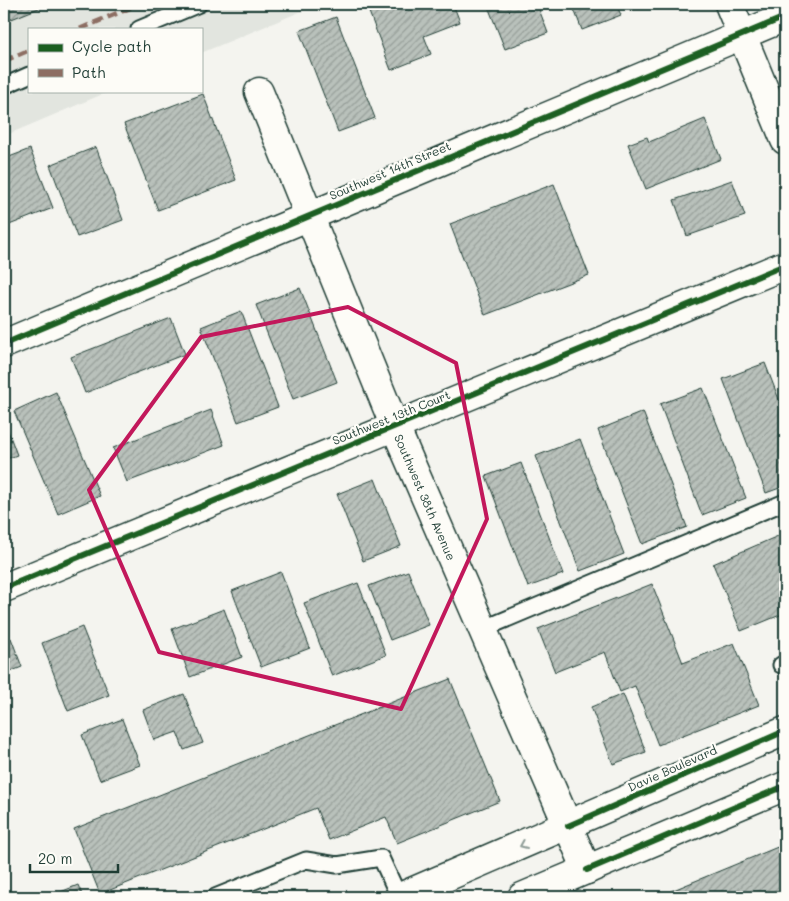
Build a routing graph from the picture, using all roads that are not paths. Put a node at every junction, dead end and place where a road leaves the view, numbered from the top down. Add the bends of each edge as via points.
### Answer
1 (199, 4) edge
2 (729, 4) edge
3 (785, 17) edge
4 (141, 28) edge
5 (742, 36) junction
6 (28, 75) edge
7 (4, 86) edge
8 (259, 92) dead end
9 (785, 140) edge
10 (309, 217) junction
11 (785, 265) edge
12 (4, 344) edge
13 (395, 427) junction
14 (785, 502) edge
15 (4, 588) edge
16 (483, 629) junction
17 (785, 732) edge
18 (785, 786) edge
19 (568, 826) junction
20 (588, 870) junction
21 (215, 897) edge
22 (400, 897) edge
23 (522, 897) edge

1 - 4 lane
2 - 5 street
3 - 5 street, Southwest 14th Street
5 - 9 street
5 - 10 street, Southwest 14th Street
6 - 7 lane
8 - 10 street, Southwest 38th Avenue
10 - 12 street, Southwest 14th Street
10 - 13 street, Southwest 38th Avenue
11 - 13 street, Southwest 13th Court
13 - 15 street, Southwest 13th Court
13 - 16 street, Southwest 38th Avenue
14 - 16 lane
16 - 19 street, Southwest 38th Avenue
17 - 19 street, Davie Boulevard
18 - 20 street
19 - 20 street, Southwest 38th Avenue
19 -> 22 street, Davie Boulevard
20 - 23 street
21 - 22 lane via 306,860 337,865 381,858

